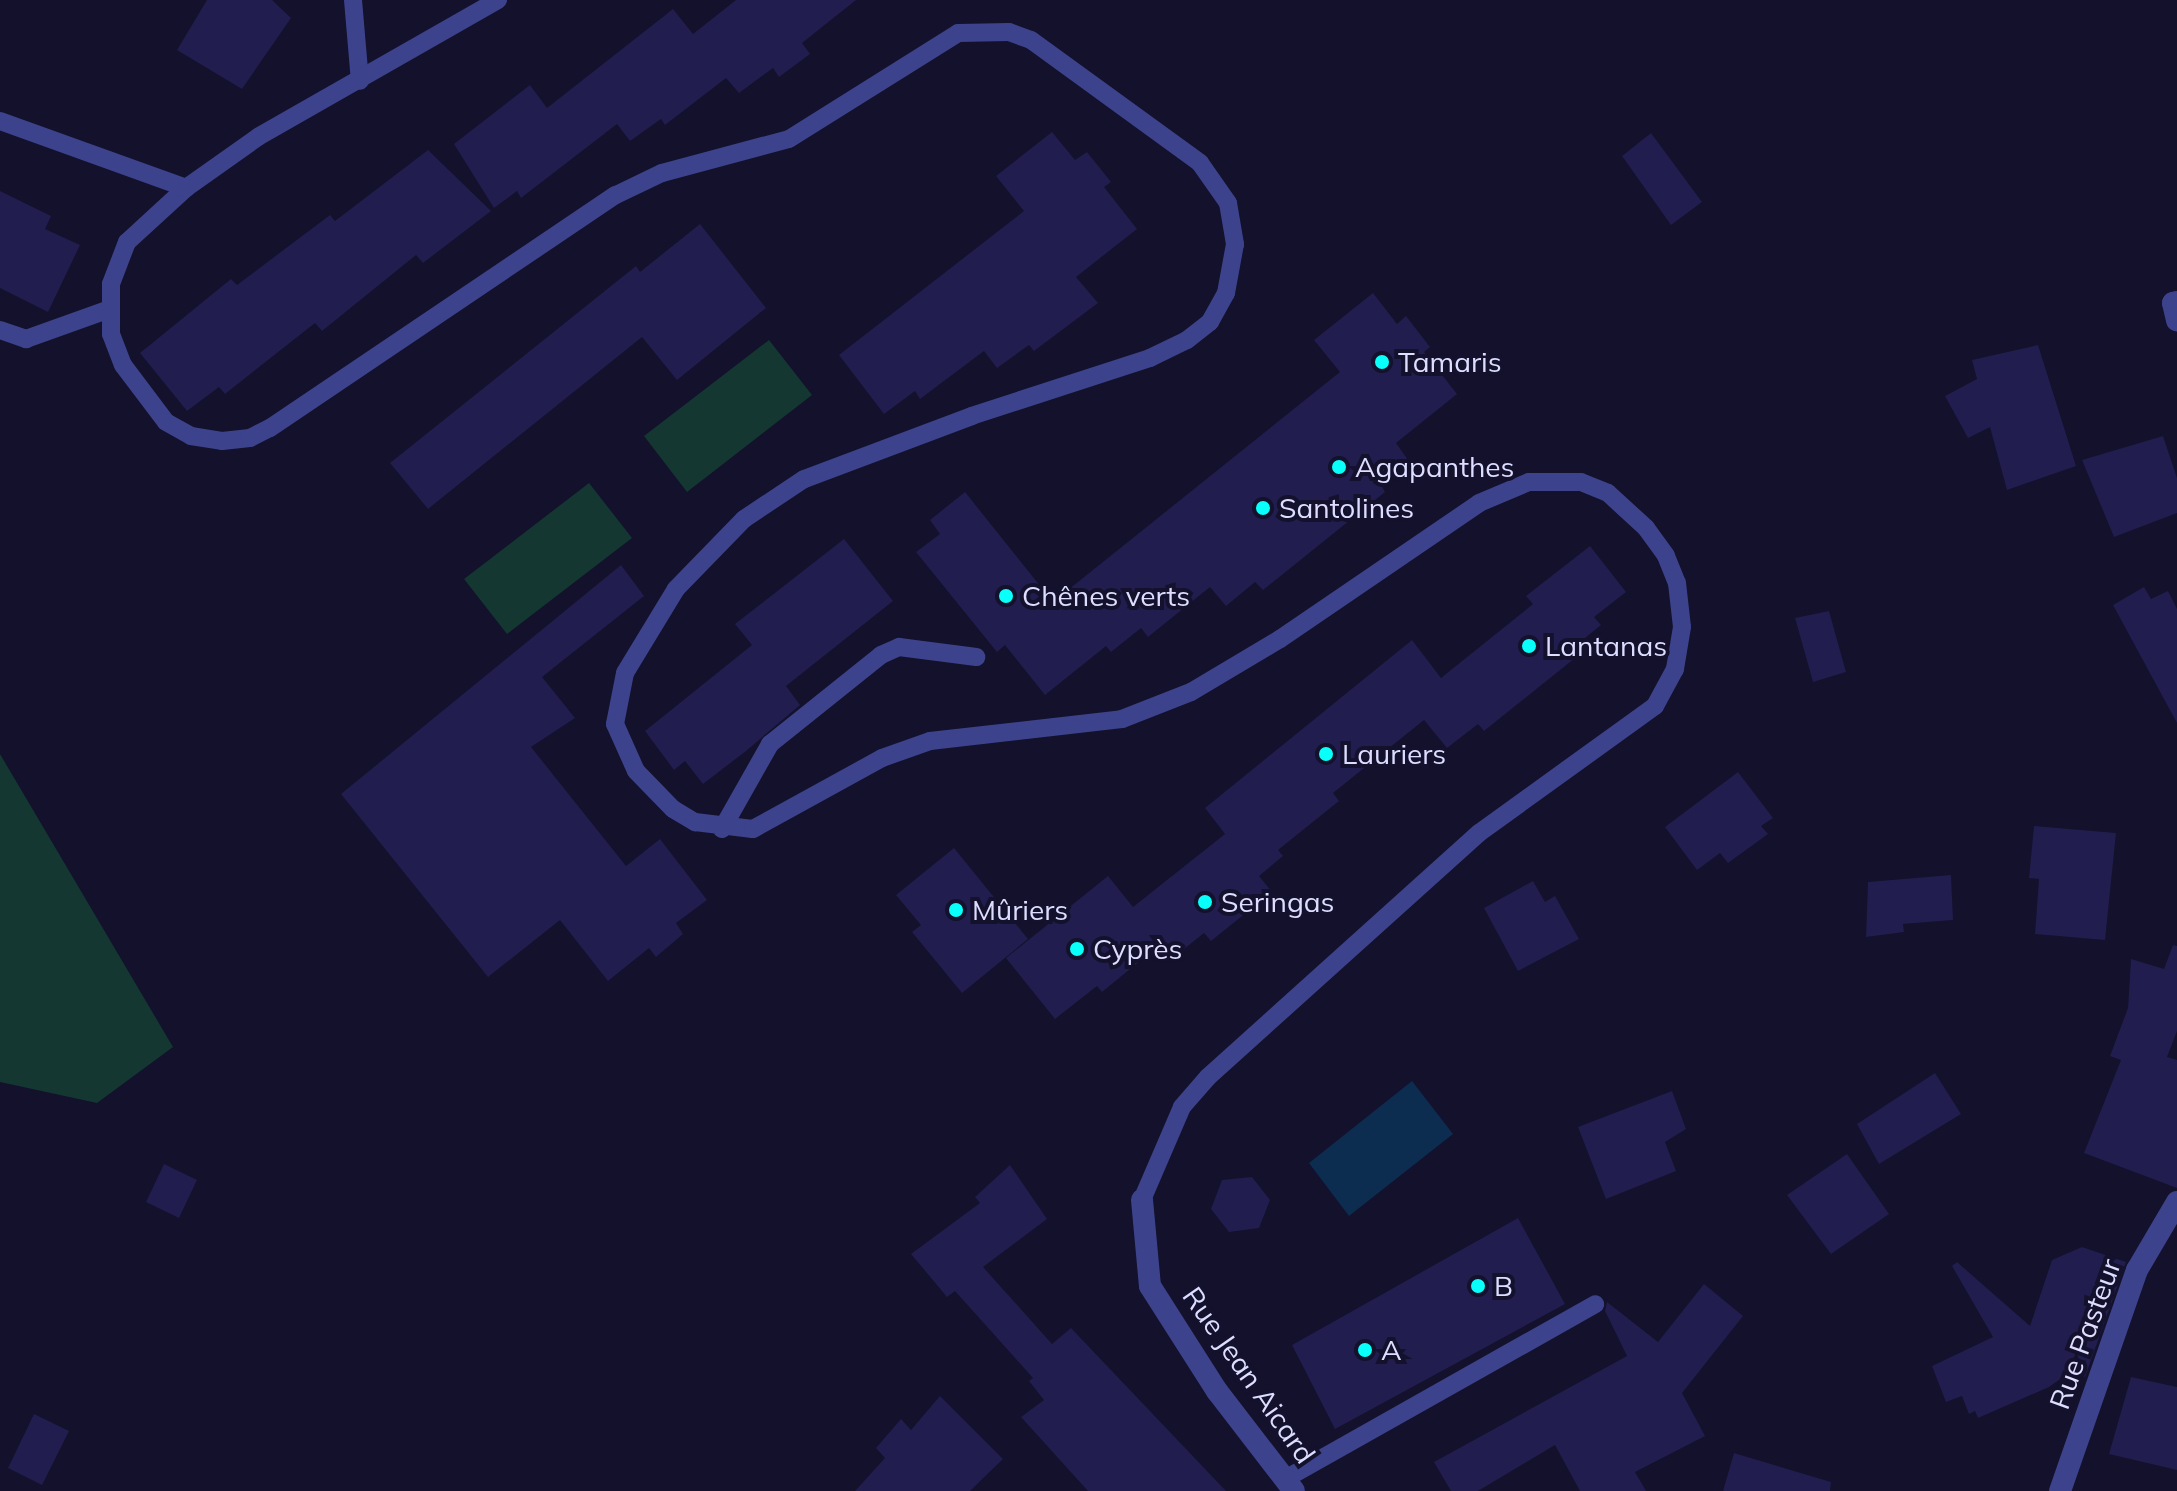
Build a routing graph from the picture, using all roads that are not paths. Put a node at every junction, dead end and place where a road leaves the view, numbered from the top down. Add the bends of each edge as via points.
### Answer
1 (353, 0) edge
2 (498, 0) edge
3 (360, 81) junction
4 (0, 121) edge
5 (186, 188) junction
6 (110, 309) junction
7 (0, 330) edge
8 (976, 657) dead end
9 (722, 829) junction
10 (1142, 1200) joint
11 (2177, 1202) edge
12 (1595, 1304) dead end
13 (1289, 1485) edge
14 (2060, 1491) edge

1 - 3 lane
2 - 3 lane
3 - 5 lane via 258,137
4 - 5 lane
5 - 6 lane via 127,242 111,284
6 - 7 lane via 26,339
6 - 9 lane via 123,365 166,422 191,436 250,438 318,399 616,195 662,173 789,139 958,33 1009,32 1031,40 1200,163 1228,203 1235,244 1226,293 1210,322 1150,358 972,416 804,479 744,519 655,616 625,673 615,724 624,749 653,791 695,822
8 - 9 lane via 899,647 881,655 770,744
9 - 10 lane via 769,823 882,758 930,741 1122,719 1191,692 1294,630 1479,503 1518,486 1581,482 1628,509 1666,556 1682,606 1675,669 1655,706 1479,833 1208,1077 1182,1107
10 - 13 street, Rue Jean Aicard via 1150,1286 1217,1391
11 - 14 street, Rue Pasteur via 2137,1270
12 - 13 lane

